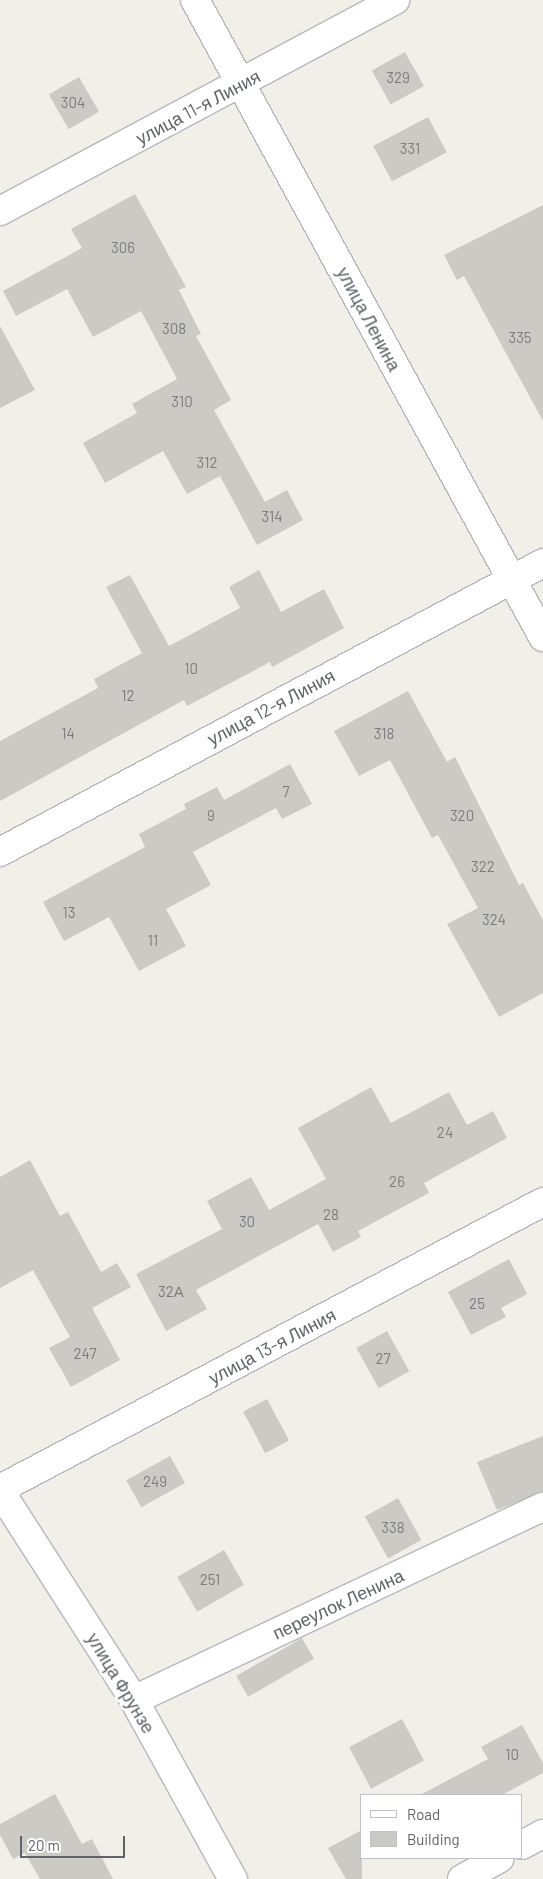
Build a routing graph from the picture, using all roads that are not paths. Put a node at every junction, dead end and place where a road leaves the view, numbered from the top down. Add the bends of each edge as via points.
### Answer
1 (195, 0) edge
2 (395, 0) edge
3 (242, 84) junction
4 (0, 211) edge
5 (543, 563) edge
6 (511, 580) junction
7 (543, 637) edge
8 (0, 852) edge
9 (543, 1202) edge
10 (0, 1490) edge
11 (543, 1507) edge
12 (134, 1700) junction
13 (543, 1834) edge
14 (523, 1845) edge
15 (498, 1859) edge
16 (233, 1879) edge
17 (462, 1879) edge

1 - 3 street, улица Ленина
2 - 3 street, улица 11-я Линия
3 - 4 street, улица 11-я Линия
3 - 6 street, улица Ленина
5 - 6 street, улица 12-я Линия
6 - 7 street, улица Ленина
6 - 8 street, улица 12-я Линия
9 - 10 street, улица 13-я Линия
10 - 12 street, улица Фрунзе
11 - 12 street, переулок Ленина
12 - 16 street, улица Фрунзе
13 - 14 street
15 - 17 street

